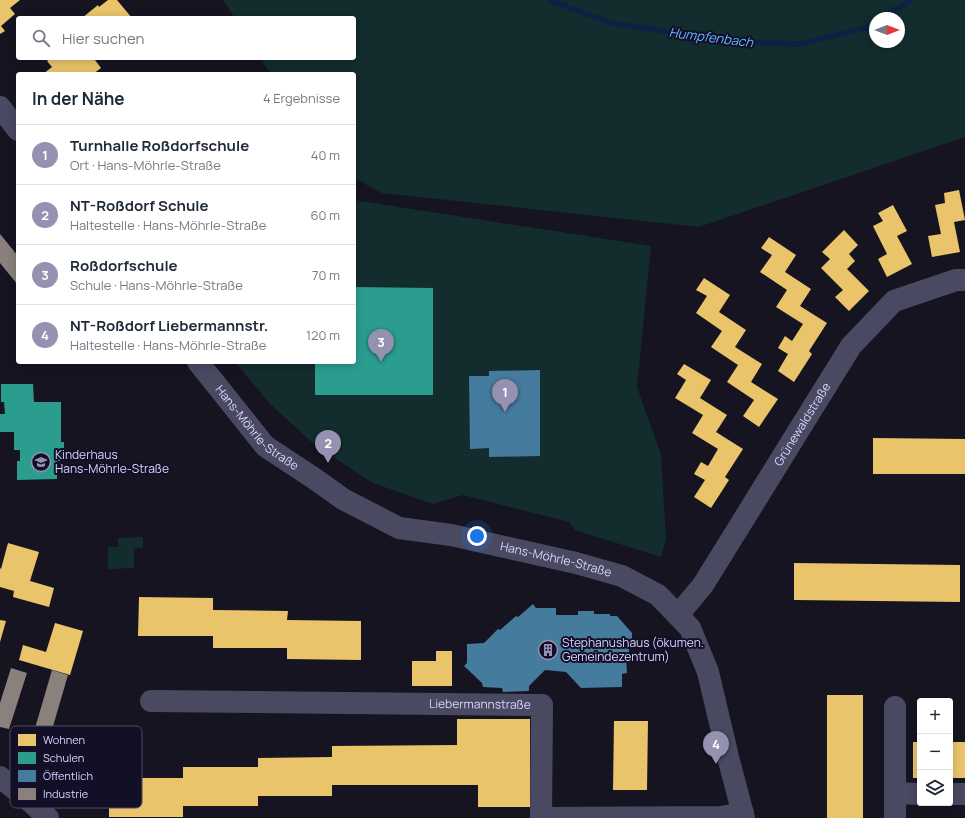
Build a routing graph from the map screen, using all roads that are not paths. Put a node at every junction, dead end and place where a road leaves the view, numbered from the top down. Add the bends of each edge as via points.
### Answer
1 (0, 106) edge
2 (16, 127) edge
3 (965, 280) edge
4 (200, 364) edge
5 (678, 615) junction
6 (151, 701) dead end
7 (895, 707) dead end
8 (0, 776) edge
9 (10, 784) edge
10 (895, 793) junction
11 (917, 794) edge
12 (953, 794) edge
13 (965, 794) edge
14 (37, 808) edge
15 (743, 815) edge
16 (48, 818) edge
17 (894, 818) edge

1 - 2 street
3 - 5 street, Grünewaldstraße via 956,280 894,301 851,346 702,585
4 - 5 street, Hans-Möhrle-Straße via 264,446 343,499 399,528 457,536 622,576 658,596
5 - 15 street, Hans-Möhrle-Straße via 690,628 708,672
6 - 15 street, Liebermannstraße via 542,705 541,818
7 - 10 street
8 - 9 street
10 - 11 street
10 - 17 street
12 - 13 street
14 - 16 street

